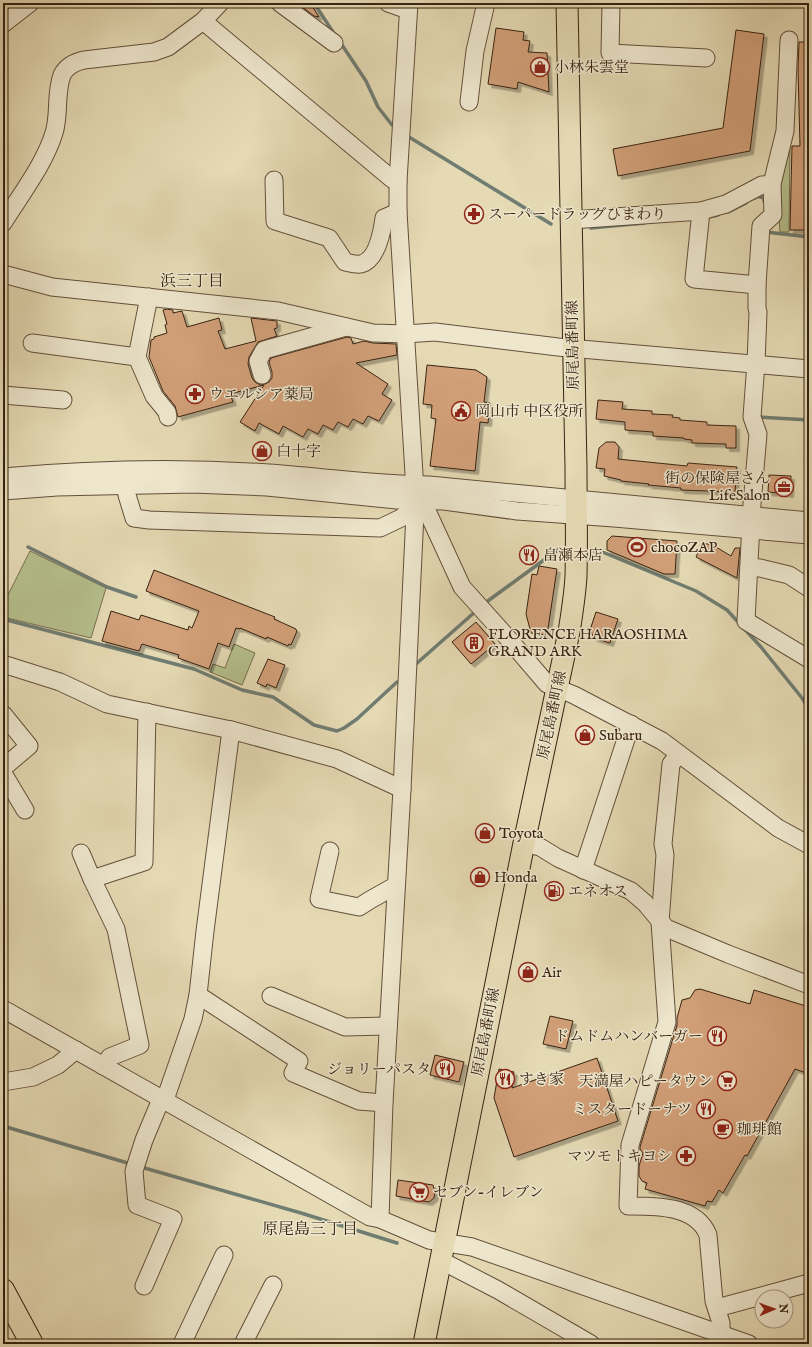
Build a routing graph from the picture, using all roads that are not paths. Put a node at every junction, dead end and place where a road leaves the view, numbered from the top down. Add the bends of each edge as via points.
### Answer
1 (30, 3) edge
2 (220, 3) edge
3 (280, 3) edge
4 (388, 3) edge
5 (486, 3) edge
6 (567, 3) edge
7 (611, 3) edge
8 (408, 6) edge
9 (203, 21) junction
10 (3, 24) edge
11 (789, 40) dead end
12 (334, 43) dead end
13 (706, 58) dead end
14 (469, 102) dead end
15 (274, 180) dead end
16 (398, 181) junction
17 (772, 184) junction
18 (398, 212) junction
19 (701, 216) junction
20 (571, 220) junction
21 (3, 223) edge
22 (3, 274) edge
23 (757, 285) junction
24 (149, 297) junction
25 (348, 327) junction
26 (405, 334) junction
27 (32, 343) dead end
28 (573, 347) junction
29 (137, 357) junction
30 (756, 363) junction
31 (809, 369) edge
32 (262, 374) dead end
33 (3, 396) edge
34 (63, 400) dead end
35 (168, 417) dead end
36 (3, 477) edge
37 (126, 485) junction
38 (3, 491) edge
39 (414, 497) junction
40 (576, 507) junction
41 (809, 521) edge
42 (751, 522) junction
43 (809, 535) edge
44 (749, 567) junction
45 (809, 588) edge
46 (809, 659) edge
47 (3, 664) edge
48 (558, 688) junction
49 (148, 712) junction
50 (3, 714) edge
51 (631, 724) junction
52 (232, 730) junction
53 (679, 754) junction
54 (3, 768) edge
55 (3, 773) edge
56 (402, 789) junction
57 (25, 810) dead end
58 (524, 843) junction
59 (809, 845) edge
60 (330, 851) dead end
61 (81, 853) dead end
62 (583, 870) junction
63 (92, 879) junction
64 (396, 886) junction
65 (660, 922) junction
66 (809, 985) edge
67 (198, 995) junction
68 (271, 996) dead end
69 (3, 1009) edge
70 (388, 1026) junction
71 (76, 1050) junction
72 (103, 1066) junction
73 (3, 1082) edge
74 (162, 1100) junction
75 (384, 1103) junction
76 (380, 1219) junction
77 (442, 1251) junction
78 (224, 1254) dead end
79 (809, 1283) edge
80 (273, 1285) dead end
81 (144, 1286) dead end
82 (3, 1290) edge
83 (717, 1308) junction
84 (3, 1313) edge
85 (725, 1338) edge
86 (19, 1344) edge
87 (32, 1344) edge
88 (182, 1344) edge
89 (243, 1344) edge
90 (424, 1344) edge
91 (590, 1344) edge
92 (749, 1344) edge

1 - 10 street
2 - 9 street
3 - 12 street
4 - 8 street
5 - 14 street via 475,51
6 - 20 main road, 原尾島番町線
7 - 13 street via 610,54
8 - 16 street
9 - 16 street via 392,179
9 - 21 street via 168,47 154,52 84,60 69,66 59,87 54,133 40,164
11 - 17 street via 785,131
15 - 18 street via 275,221 329,238 345,262 359,265 366,263 380,240 384,218
16 - 18 street
17 - 19 street via 762,185
17 - 23 street via 773,214 761,226
18 - 26 street
19 - 20 street
19 - 23 street via 694,279
20 - 28 main road, 原尾島番町線
22 - 24 street via 52,287
23 - 30 street
24 - 25 street via 278,311
24 - 29 street
25 - 26 street via 373,333
25 - 32 street via 264,350 258,361
26 - 28 street via 435,332
26 - 39 street
27 - 29 street
28 - 30 street
28 - 40 main road, 原尾島番町線
29 - 35 street via 154,396
30 - 31 street
30 - 42 street via 752,417 758,434
33 - 34 street
36 - 39 street via 54,472 193,470 268,473 398,485
37 - 38 street
37 - 39 street via 267,487 397,500
37 - 39 street via 134,518 149,520 380,528 401,518
39 - 40 street via 517,512
39 - 48 street via 428,514 462,587 542,680
39 - 56 street
40 - 42 street
40 - 48 main road, 原尾島番町線 via 573,607
41 - 42 street
42 - 43 street
42 - 44 street
44 - 45 street via 788,575
44 - 46 street via 746,621
47 - 49 street via 60,682 107,704
48 - 51 street
48 - 58 main road, 原尾島番町線
49 - 52 street
49 - 63 street via 144,862
50 - 54 street via 29,746
51 - 53 street via 662,741
51 - 62 street
52 - 56 street via 337,759
52 - 67 street
53 - 59 street via 778,828
53 - 65 street via 671,764
55 - 57 street
56 - 64 street
58 - 62 street via 540,847
58 - 77 main road, 原尾島番町線
60 - 64 street via 320,900 359,907
61 - 63 street
62 - 65 street via 631,891
63 - 72 street via 116,929 140,1045 110,1057
64 - 70 street
65 - 66 street via 666,928
65 - 83 street via 667,1022 630,1145 628,1206 657,1207 682,1212 692,1216 705,1228
67 - 74 street via 193,1019 167,1094
67 - 75 street via 299,1061 293,1073 359,1101
68 - 70 street via 345,1027
69 - 71 street
70 - 75 street
71 - 72 street
71 - 73 street via 58,1065 33,1077
72 - 74 street
74 - 76 street via 370,1217
74 - 81 street via 144,1140 136,1166 137,1205 173,1219
75 - 76 street
76 - 77 street via 429,1240
77 - 85 street via 472,1247
77 - 90 main road, 原尾島番町線
77 - 91 street via 498,1290
78 - 88 street
79 - 83 street
80 - 89 street
82 - 87 highway
83 - 85 street
84 - 86 highway
85 - 92 street

